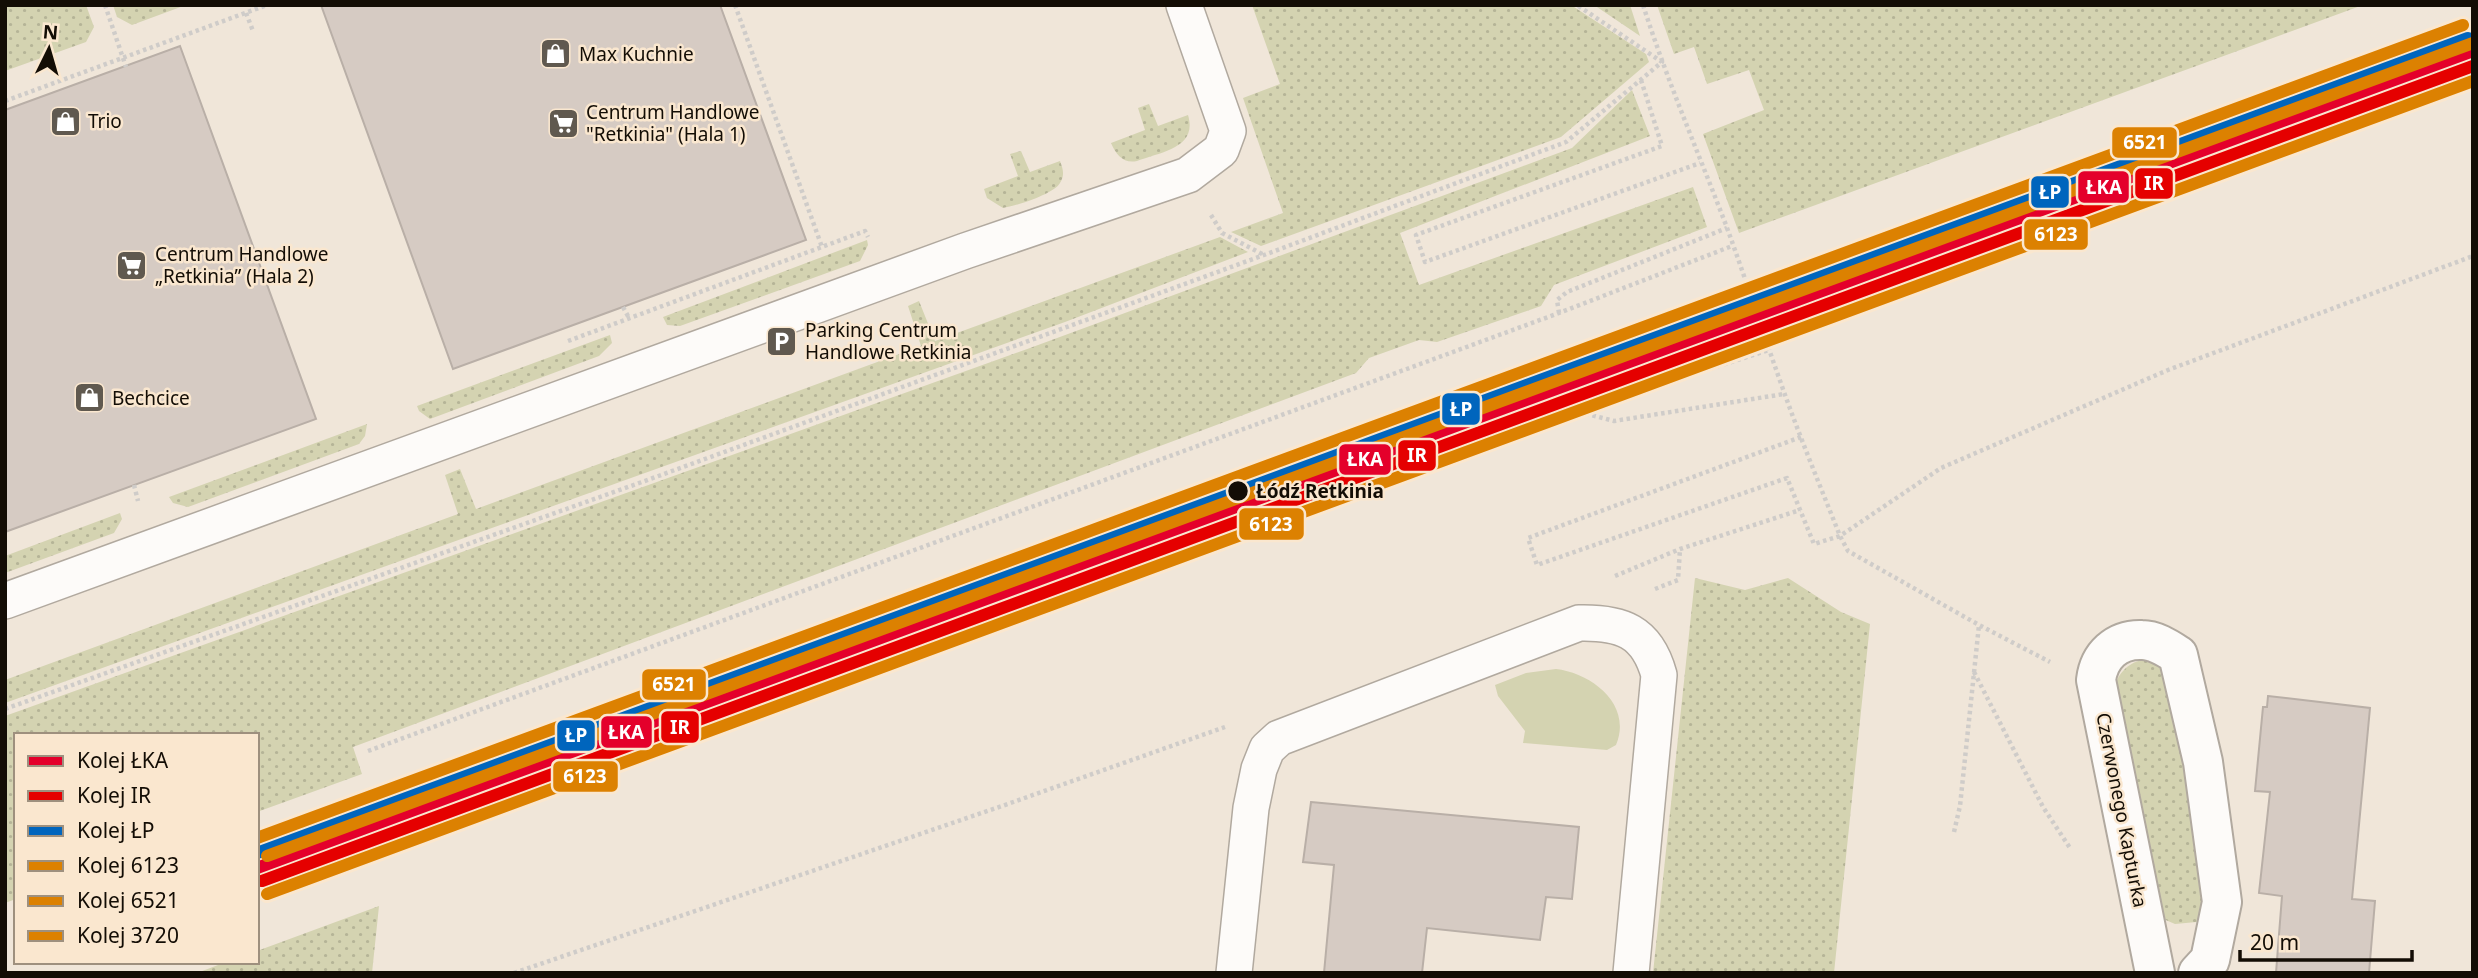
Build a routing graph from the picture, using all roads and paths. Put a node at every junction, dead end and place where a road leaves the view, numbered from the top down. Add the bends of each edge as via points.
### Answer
1 (105, 5) edge
2 (267, 5) edge
3 (736, 5) edge
4 (1184, 5) edge
5 (1577, 5) edge
6 (1643, 5) edge
7 (246, 13) junction
8 (253, 31) dead end
9 (123, 58) junction
10 (1662, 62) junction
11 (126, 67) dead end
12 (1640, 80) junction
13 (5, 101) edge
14 (1700, 163) junction
15 (1188, 175) junction
16 (1727, 228) junction
17 (1732, 246) junction
18 (822, 247) dead end
19 (1264, 255) junction
20 (2473, 256) edge
21 (623, 307) dead end
22 (1559, 313) junction
23 (629, 318) dead end
24 (1769, 350) junction
25 (1784, 394) junction
26 (1576, 411) junction
27 (1801, 437) junction
28 (134, 485) dead end
29 (137, 499) dead end
30 (1800, 510) junction
31 (1840, 536) junction
32 (1610, 578) dead end
33 (5, 601) edge
34 (1979, 625) junction
35 (1974, 672) junction
36 (2098, 687) junction
37 (5, 709) edge
38 (1228, 726) dead end
39 (368, 751) dead end
40 (1954, 832) dead end
41 (403, 843) dead end
42 (2070, 848) dead end
43 (514, 973) edge
44 (1234, 973) edge
45 (1631, 973) edge
46 (2155, 973) edge
47 (2198, 973) edge

1 - 9 path
2 - 7 path
3 - 18 path
4 - 15 lane via 1228,131 1222,150
5 - 10 path
6 - 10 path
7 - 8 path
7 - 9 path
9 - 11 path
9 - 13 path
10 - 12 path
10 - 14 path
12 - 14 path via 1662,146 1416,235 1425,262
12 - 19 path via 1566,142
14 - 16 path
15 - 19 path via 1222,233
15 - 33 lane via 647,365
16 - 17 path
16 - 22 path via 1567,292 1557,300
17 - 22 path
17 - 24 path
19 - 37 path
20 - 31 path via 2168,370 1941,468
21 - 23 path
22 - 39 path
24 - 25 path
24 - 26 path
25 - 26 path via 1614,421
25 - 27 path
26 - 41 path
27 - 30 path via 1528,538 1537,565 1787,478
27 - 31 path
28 - 29 path
30 - 31 path via 1814,544
30 - 32 path
31 - 34 path via 1849,551
34 - 35 path
34 - 36 path
35 - 40 path
35 - 42 path via 2043,807
36 - 46 street, Czerwonego Kapturka
36 - 47 street, Czerwonego Kapturka via 2098,664 2110,650 2126,643 2142,640 2178,655 2203,762 2222,902 2210,960
38 - 43 path
44 - 45 lane via 1251,808 1267,749 1279,738 1579,623 1597,622 1618,625 1635,635 1650,651 1659,675

